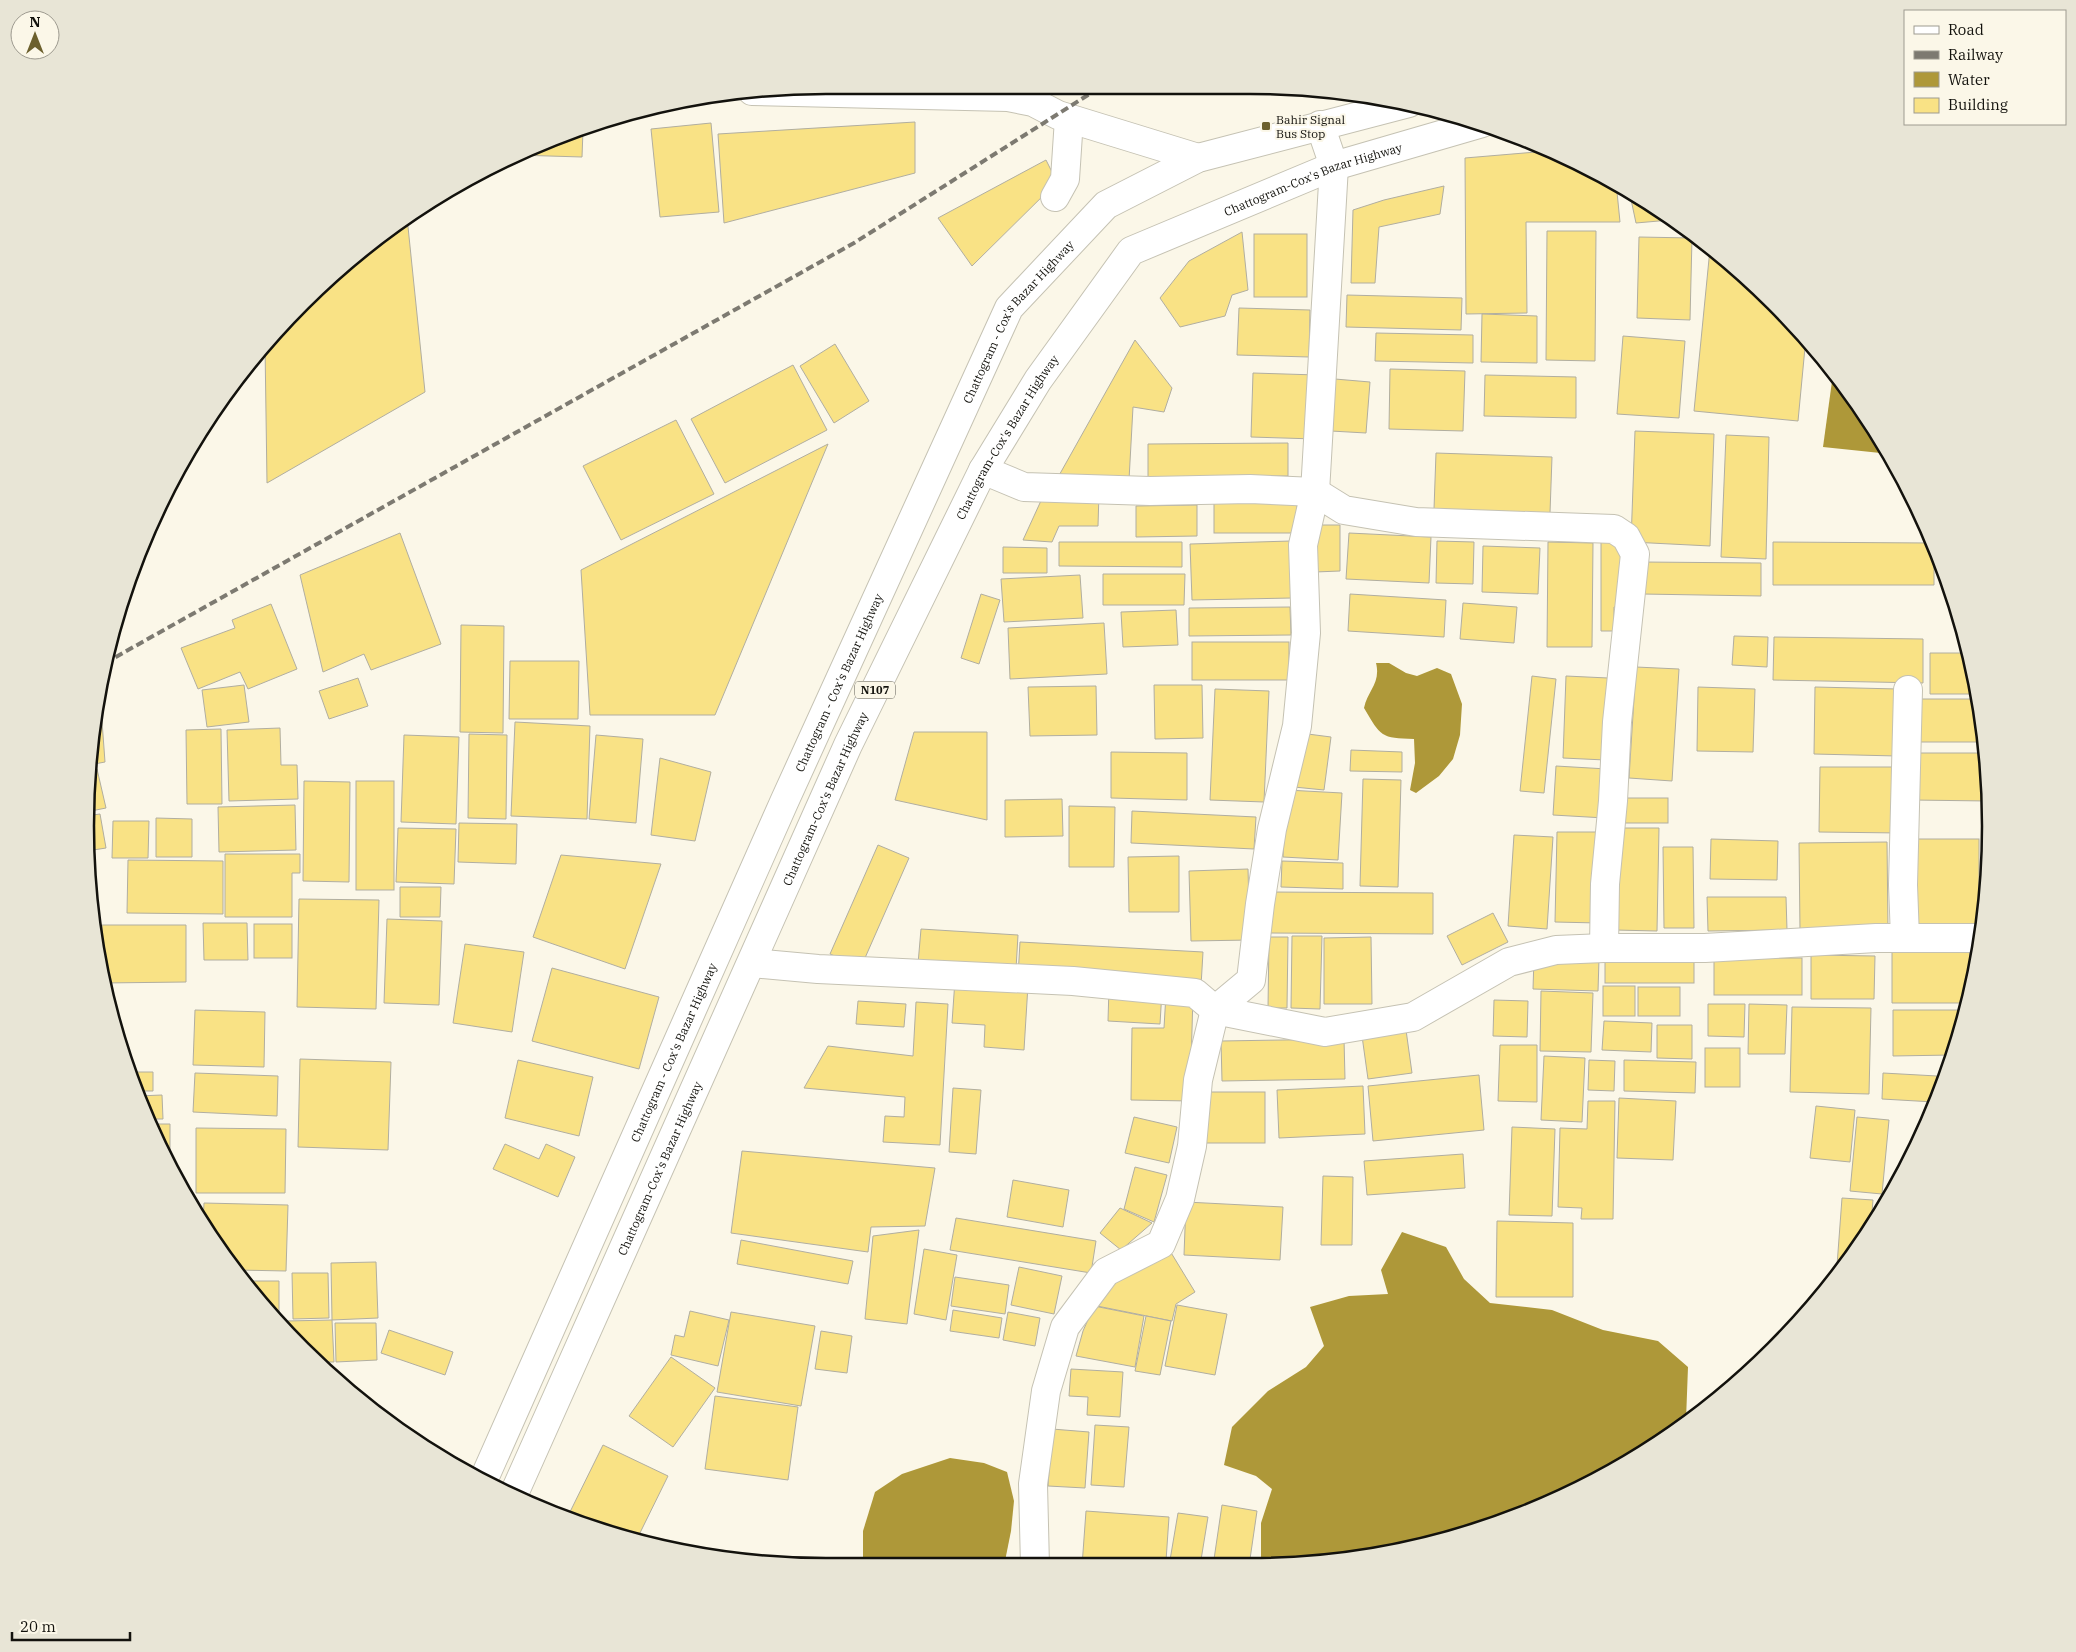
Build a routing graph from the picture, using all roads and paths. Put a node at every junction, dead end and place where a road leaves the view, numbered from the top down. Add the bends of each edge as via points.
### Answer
1 (892, 94) edge
2 (1390, 108) edge
3 (1070, 119) junction
4 (1320, 125) junction
5 (1467, 127) edge
6 (1198, 158) junction
7 (1334, 166) junction
8 (1055, 197) dead end
9 (983, 470) junction
10 (1315, 492) junction
11 (1908, 690) dead end
12 (1904, 938) junction
13 (1973, 938) edge
14 (1604, 948) junction
15 (752, 964) junction
16 (1214, 1010) junction
17 (485, 1474) edge
18 (516, 1489) edge
19 (1035, 1558) edge

1 - 3 main road via 1008,97 1033,102
2 - 4 main road, Chattogram - Cox's Bazar Highway / N107
3 - 6 main road
3 - 8 main road via 1065,179
4 - 6 main road, Chattogram - Cox's Bazar Highway / N107
4 - 7 main road
5 - 7 main road, Chattogram-Cox's Bazar Highway / N107
6 - 17 main road, Chattogram - Cox's Bazar Highway / N107 via 1106,205 1009,308 785,800
7 - 9 main road, Chattogram-Cox's Bazar Highway / N107 via 1131,251 1038,380
7 - 10 main road
9 - 10 main road via 1024,487 1150,491 1250,488
9 - 15 main road, Chattogram-Cox's Bazar Highway / N107 via 848,745
10 - 14 main road via 1344,510 1416,522 1614,530 1626,537 1635,554 1617,722 1605,884
10 - 16 main road via 1303,545 1306,633 1297,726 1272,829 1251,980
11 - 12 main road
12 - 13 main road
12 - 14 main road via 1705,948
14 - 16 main road via 1556,950 1509,962 1413,1017 1325,1032
15 - 16 main road via 1073,981 1195,993
15 - 18 main road, Chattogram-Cox's Bazar Highway / N107
16 - 19 main road via 1198,1080 1192,1146 1180,1199 1161,1244 1106,1272 1065,1327 1046,1391 1033,1484

